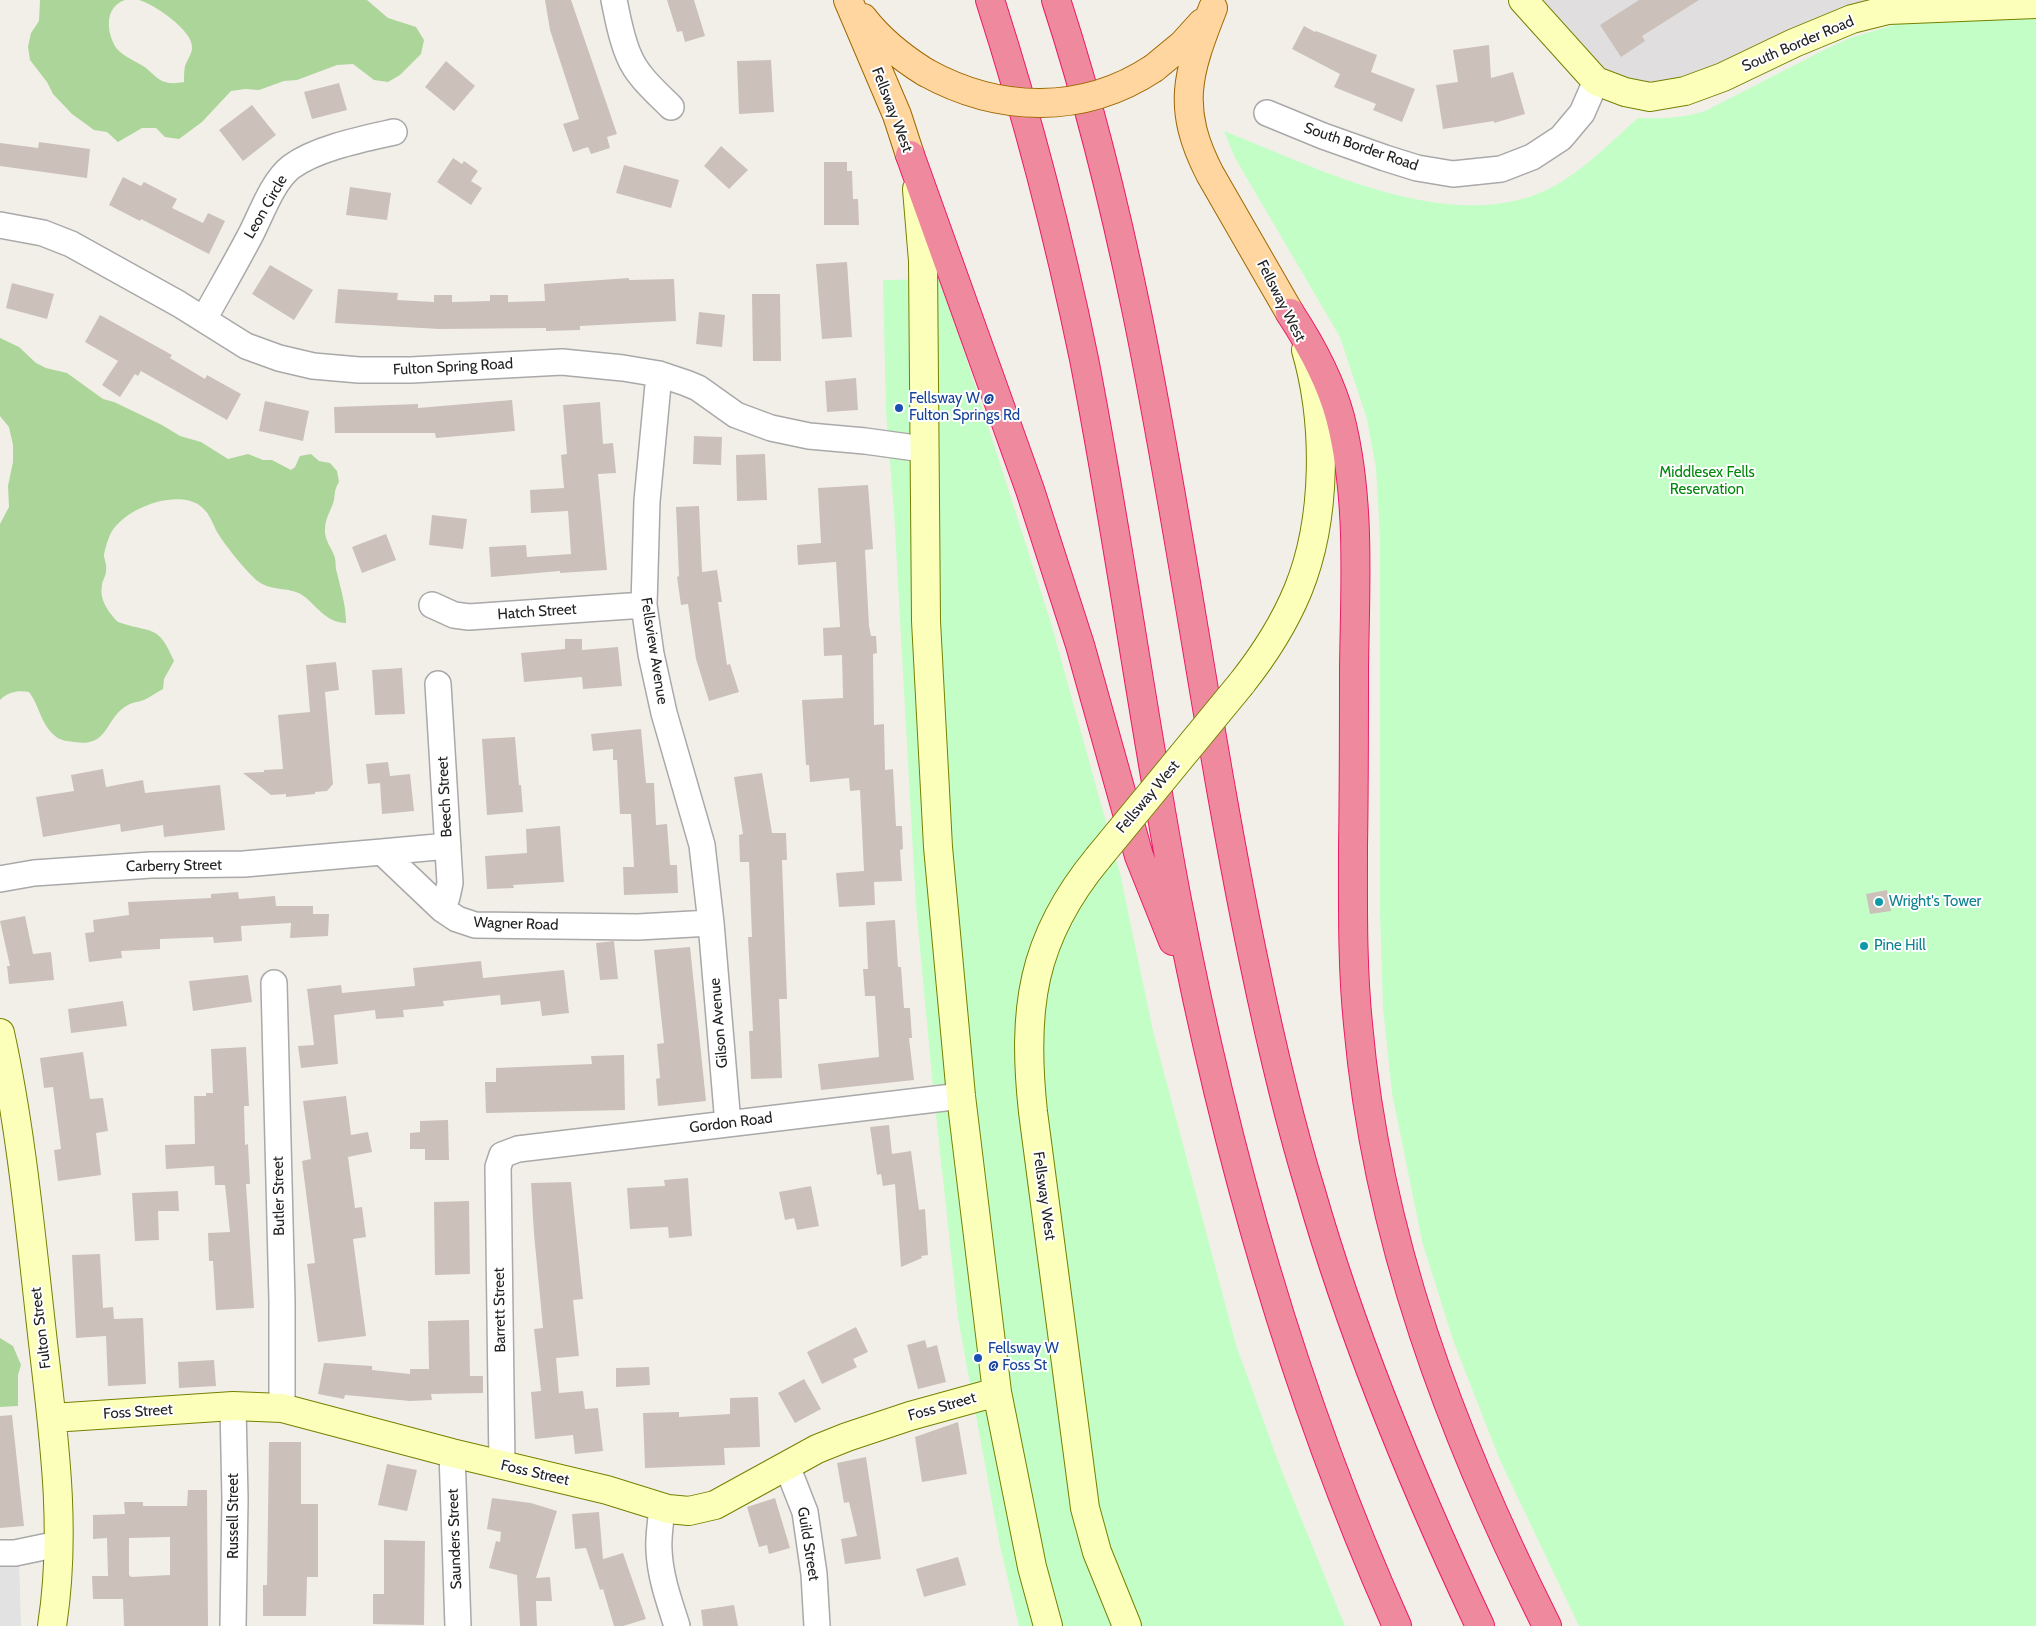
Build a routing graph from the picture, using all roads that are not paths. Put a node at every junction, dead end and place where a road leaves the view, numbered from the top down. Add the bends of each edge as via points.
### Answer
1 (614, 0) edge
2 (849, 0) edge
3 (990, 0) edge
4 (1056, 0) edge
5 (1523, 0) edge
6 (1215, 4) edge
7 (2036, 4) edge
8 (1596, 81) junction
9 (670, 107) dead end
10 (1267, 113) dead end
11 (394, 132) dead end
12 (910, 155) junction
13 (0, 225) edge
14 (1290, 313) junction
15 (204, 318) junction
16 (659, 374) junction
17 (923, 449) junction
18 (644, 604) junction
19 (432, 605) dead end
20 (438, 684) dead end
21 (448, 846) junction
22 (382, 852) junction
23 (0, 879) edge
24 (442, 909) junction
25 (711, 923) junction
26 (274, 983) dead end
27 (1200, 1011) junction
28 (0, 1033) edge
29 (961, 1096) junction
30 (728, 1124) junction
31 (502, 1155) joint
32 (997, 1392) junction
33 (233, 1406) junction
34 (282, 1408) junction
35 (52, 1418) junction
36 (452, 1453) junction
37 (502, 1465) junction
38 (786, 1466) junction
39 (662, 1506) junction
40 (58, 1544) junction
41 (0, 1553) edge
42 (52, 1626) edge
43 (233, 1626) edge
44 (458, 1626) edge
45 (678, 1626) edge
46 (817, 1626) edge
47 (1048, 1626) edge
48 (1127, 1626) edge
49 (1397, 1626) edge
50 (1480, 1626) edge
51 (1547, 1626) edge

1 - 9 street via 629,58
2 - 6 main road, bridge via 879,37 925,72 984,97 1034,103 1072,100 1104,92 1154,68 1183,44
2 - 12 main road, Fellsway West via 897,115
3 - 27 highway via 1030,130 1083,357 1164,830
4 - 50 highway via 1087,102 1125,258 1157,414 1237,875 1290,1118 1334,1268 1385,1409
5 - 8 main road, South Border Road
6 - 14 main road, Fellsway West via 1190,76 1187,98 1190,124 1210,174
7 - 8 main road, South Border Road via 1888,10 1852,19 1723,77 1685,91 1659,96 1625,92
8 - 10 street, South Border Road via 1582,113 1561,138 1532,157 1501,169 1453,174 1385,158
11 - 15 street, Leon Circle via 343,144 307,158 284,173
12 - 17 main road, Fellsway West via 920,216 923,261
12 - 27 highway via 1030,490 1080,645 1139,856
13 - 15 street, Fulton Spring Road via 43,233 71,244
14 - 48 main road, Fellsway West, bridge via 1305,348 1318,406 1320,468 1317,509 1299,588 1275,637 1241,684 1098,858 1067,901 1042,954 1032,993 1028,1053 1033,1112 1085,1508 1097,1552
14 - 51 highway via 1311,347 1334,399 1351,477 1355,565 1354,968 1367,1100 1380,1176 1397,1250 1444,1396 1507,1543
15 - 16 street, Fulton Spring Road via 246,346 313,366 411,370 562,362
16 - 17 street, Fulton Spring Road via 698,388 736,414 771,428 808,436
16 - 18 street, Fellsview Avenue via 647,501
17 - 29 main road, Fellsway West via 926,621 938,847
18 - 19 street, Hatch Street via 469,617 454,615
18 - 25 street, Fellsview Avenue via 664,713 702,845
20 - 21 street, Beech Street
21 - 22 street
21 - 24 street, Beech Street via 450,883
22 - 23 street, Carberry Street via 244,864 34,873
22 - 24 street, Wagner Road
24 - 25 street, Wagner Road via 457,919 476,925 638,927
25 - 30 street, Gilson Avenue
26 - 34 street, Butler Street
27 - 49 highway via 1230,1139 1274,1300 1327,1454
28 - 35 main road, Fulton Street via 28,1206
29 - 30 street, Gordon Road
29 - 32 main road, Fellsway West
30 - 31 street, Gordon Road via 518,1149
31 - 37 street, Barrett Street via 498,1167
32 - 38 main road, Foss Street via 847,1436
32 - 47 main road, Fellsway West via 1032,1567
33 - 34 main road, Foss Street
33 - 35 main road, Foss Street
33 - 43 street, Russell Street
34 - 36 main road, Foss Street
35 - 40 main road, Fulton Street
36 - 37 main road, Foss Street
36 - 44 street, Saunders Street
37 - 39 main road, Foss Street
38 - 39 main road, Foss Street via 709,1508 682,1511
38 - 46 street, Guild Street via 805,1512
39 - 45 street via 660,1562
40 - 41 street
40 - 42 main road, Fulton Street

